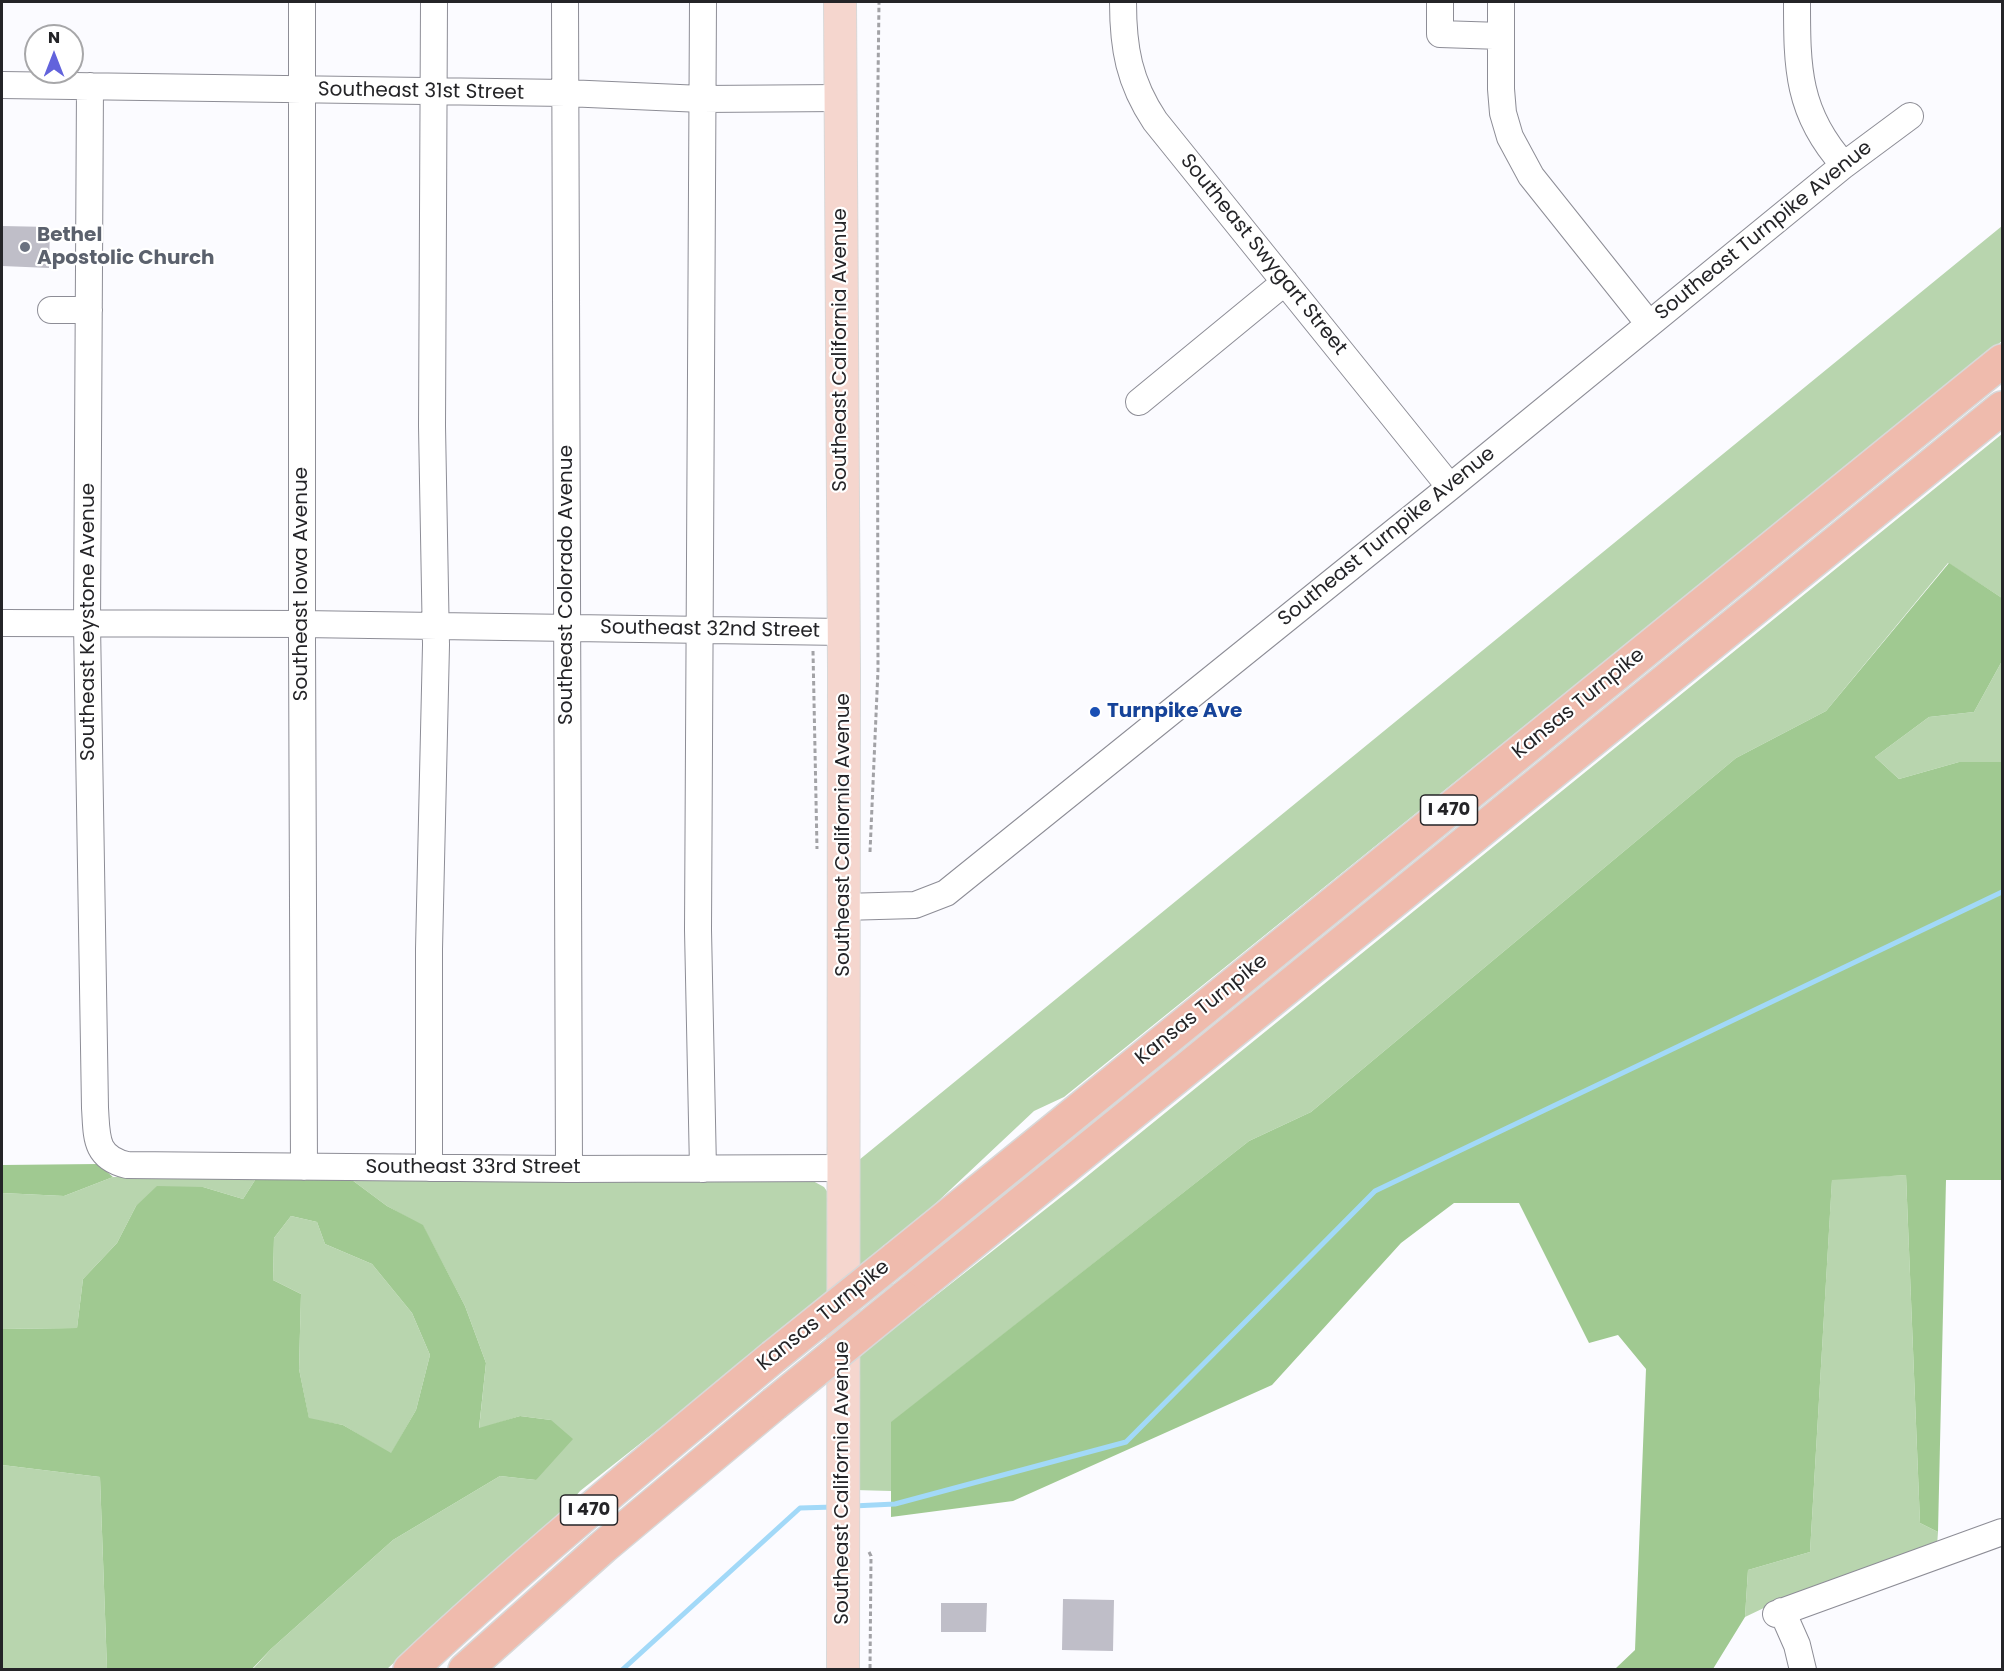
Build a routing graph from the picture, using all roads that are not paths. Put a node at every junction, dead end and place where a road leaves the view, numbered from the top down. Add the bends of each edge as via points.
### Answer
1 (302, 2) edge
2 (434, 2) edge
3 (565, 2) edge
4 (704, 2) edge
5 (840, 2) edge
6 (1123, 2) edge
7 (1440, 2) edge
8 (1501, 2) edge
9 (1797, 2) edge
10 (1501, 36) junction
11 (2, 86) edge
12 (90, 86) junction
13 (302, 91) junction
14 (434, 92) junction
15 (566, 93) junction
16 (840, 98) junction
17 (702, 99) junction
18 (1910, 116) dead end
19 (1844, 165) junction
20 (1285, 282) junction
21 (51, 310) dead end
22 (90, 310) junction
23 (1649, 324) junction
24 (2002, 361) edge
25 (1139, 402) dead end
26 (2002, 408) edge
27 (1450, 487) junction
28 (2, 623) edge
29 (87, 624) junction
30 (302, 624) junction
31 (435, 626) junction
32 (567, 627) junction
33 (701, 630) junction
34 (843, 632) junction
35 (843, 907) junction
36 (106, 1155) joint
37 (304, 1167) junction
38 (429, 1168) junction
39 (844, 1168) junction
40 (569, 1169) junction
41 (703, 1169) junction
42 (2002, 1532) edge
43 (410, 1670) edge
44 (465, 1670) edge
45 (843, 1670) edge
46 (1803, 1670) edge

1 - 13 street, Southeast Iowa Avenue
2 - 14 street
3 - 15 street, Southeast Colorado Avenue
4 - 17 street
5 - 16 main road, Southeast California Avenue
6 - 20 street, Southeast Swygart Street via 1126,57 1146,108
7 - 10 street via 1440,34
8 - 10 street
9 - 19 street via 1797,58 1808,109
10 - 23 street via 1503,113 1519,157
11 - 12 street, Southeast 31st Street
12 - 13 street, Southeast 31st Street
12 - 22 street, Southeast Keystone Avenue
13 - 14 street, Southeast 31st Street
13 - 30 street, Southeast Iowa Avenue
14 - 15 street, Southeast 31st Street
14 - 31 street
15 - 17 street, Southeast 31st Street
15 - 32 street, Southeast Colorado Avenue
16 - 17 street, Southeast 31st Street
16 - 34 main road, Southeast California Avenue
17 - 33 street
18 - 19 street, Southeast Turnpike Avenue
19 - 23 street, Southeast Turnpike Avenue
20 - 25 street
20 - 27 street, Southeast Swygart Street
21 - 22 street
22 - 29 street, Southeast Keystone Avenue
23 - 27 street, Southeast Turnpike Avenue
24 - 43 highway, Kansas Turnpike / I 470, bridge via 773,1357 510,1578
26 - 44 highway, Kansas Turnpike / I 470, bridge via 774,1404 603,1547
27 - 35 street, Southeast Turnpike Avenue via 946,893 915,905
28 - 29 street, Southeast 32nd Street
29 - 30 street, Southeast 32nd Street
29 - 36 street, Southeast Keystone Avenue via 96,1134
30 - 31 street, Southeast 32nd Street
30 - 37 street, Southeast Iowa Avenue
31 - 32 street, Southeast 32nd Street
31 - 38 street
32 - 33 street, Southeast 32nd Street
32 - 40 street, Southeast Colorado Avenue
33 - 34 street, Southeast 32nd Street
33 - 41 street via 698,930
34 - 35 main road, Southeast California Avenue
35 - 39 main road, Southeast California Avenue
36 - 37 street, Southeast 33rd Street via 127,1165
37 - 38 street, Southeast 33rd Street
38 - 40 street, Southeast 33rd Street
39 - 41 street, Southeast 33rd Street
39 - 45 main road, Southeast California Avenue
40 - 41 street, Southeast 33rd Street
42 - 46 street via 1779,1613 1797,1645

